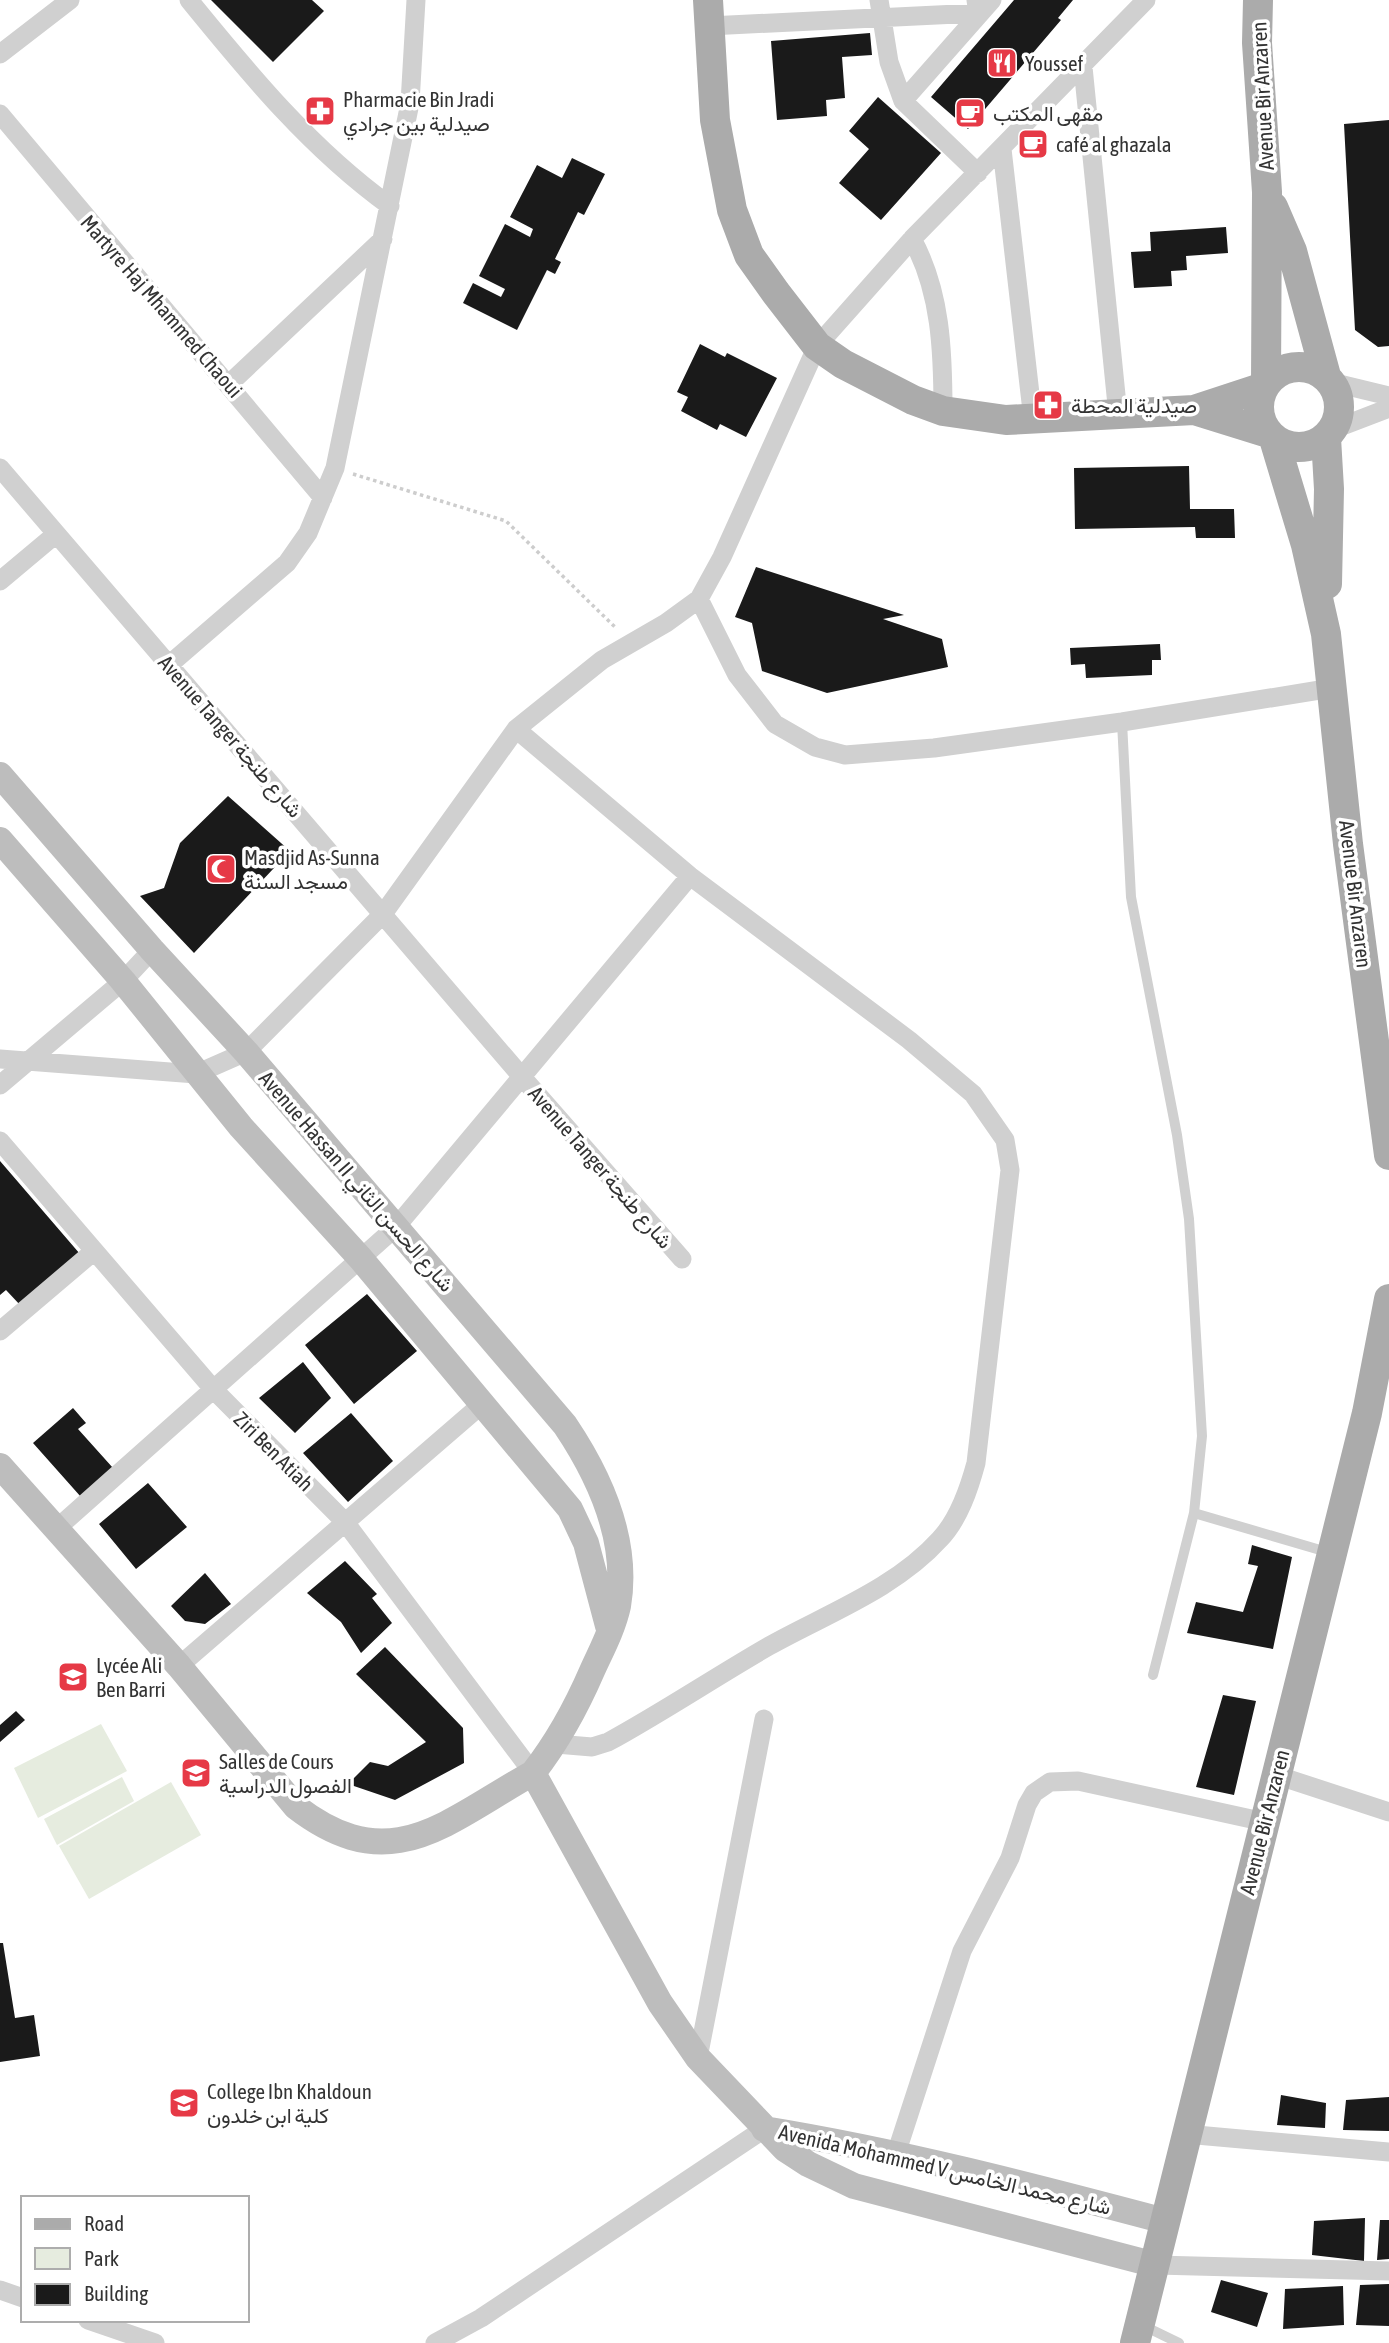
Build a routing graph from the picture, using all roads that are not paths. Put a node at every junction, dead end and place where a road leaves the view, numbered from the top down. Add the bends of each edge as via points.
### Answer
1 (70, 0) edge
2 (189, 0) edge
3 (416, 0) edge
4 (1146, 0) edge
5 (1258, 0) edge
6 (982, 4) edge
7 (880, 9) edge
8 (709, 13) edge
9 (0, 54) edge
10 (1083, 67) junction
11 (903, 101) junction
12 (0, 114) edge
13 (1002, 149) junction
14 (978, 173) junction
15 (1267, 192) junction
16 (390, 206) junction
17 (383, 239) junction
18 (912, 239) junction
19 (817, 346) junction
20 (1329, 379) junction
21 (229, 384) junction
22 (1265, 385) junction
23 (1389, 396) edge
24 (1389, 408) edge
25 (1194, 410) junction
26 (943, 411) junction
27 (1118, 415) junction
28 (1033, 420) junction
29 (1329, 434) junction
30 (1271, 436) junction
31 (0, 468) edge
32 (323, 498) junction
33 (56, 534) junction
34 (0, 581) edge
35 (699, 599) junction
36 (1326, 634) junction
37 (170, 664) junction
38 (1332, 688) junction
39 (1122, 722) junction
40 (516, 729) junction
41 (0, 775) edge
42 (0, 840) edge
43 (690, 876) junction
44 (383, 914) junction
45 (152, 950) junction
46 (123, 981) junction
47 (246, 1052) junction
48 (0, 1059) edge
49 (29, 1059) junction
50 (196, 1074) junction
51 (522, 1077) junction
52 (0, 1085) edge
53 (0, 1141) edge
54 (1389, 1155) edge
55 (396, 1227) junction
56 (93, 1252) junction
57 (361, 1259) junction
58 (682, 1259) dead end
59 (1389, 1299) edge
60 (0, 1331) edge
61 (214, 1390) junction
62 (481, 1405) junction
63 (0, 1466) edge
64 (1194, 1513) junction
65 (345, 1522) junction
66 (55, 1530) junction
67 (1332, 1553) junction
68 (609, 1631) junction
69 (179, 1666) junction
70 (1153, 1675) dead end
71 (764, 1719) dead end
72 (556, 1744) junction
73 (533, 1773) junction
74 (1276, 1775) junction
75 (1389, 1812) edge
76 (1265, 1822) junction
77 (698, 2058) junction
78 (764, 2129) junction
79 (1185, 2134) junction
80 (1389, 2152) edge
81 (896, 2154) junction
82 (1165, 2221) junction
83 (1156, 2265) junction
84 (1389, 2271) edge
85 (0, 2290) edge
86 (21, 2297) edge
87 (95, 2322) edge
88 (1138, 2334) edge
89 (153, 2343) edge
90 (435, 2343) edge
91 (1179, 2343) edge

1 - 9 street
2 - 16 street via 255,81 326,155
3 - 16 street via 410,103
4 - 10 street
5 - 15 main road, Avenue Bir Anzaren
6 - 7 street
6 - 11 street
7 - 8 street
7 - 11 street via 889,62
8 - 19 main road via 715,120 732,210 749,255
10 - 13 street
10 - 27 street
11 - 14 street
12 - 21 street, Martyre Haj Mhammed Chaoui
13 - 14 street
13 - 28 street
14 - 18 street
15 - 20 main road, Avenue Bir Anzaren via 1292,251
15 - 22 main road, Avenue Bir Anzaren
16 - 17 street
17 - 21 street
17 - 32 street via 335,468
18 - 19 street
18 - 26 street via 931,281 943,359
19 - 26 main road via 878,384
19 - 35 street
20 - 22 main road via 1302,366 1288,368
20 - 23 street
20 - 29 main road via 1338,397 1339,414
21 - 32 street, Martyre Haj Mhammed Chaoui
22 - 25 main road
22 - 30 main road via 1259,411
24 - 29 street
25 - 27 main road
25 - 30 main road
26 - 28 main road
27 - 28 main road
29 - 30 main road via 1306,447 1283,445
29 - 36 main road, Avenue Bir Anzaren
30 - 36 main road, Avenue Bir Anzaren via 1306,545
31 - 33 street, Avenue Tanger شارع طنجة
32 - 37 street via 308,533 287,563
33 - 34 street
33 - 37 street, Avenue Tanger شارع طنجة
35 - 39 street via 737,675 775,724 815,747 845,755 863,754
35 - 40 street via 586,672
36 - 38 main road, Avenue Bir Anzaren
37 - 44 street, Avenue Tanger شارع طنجة
38 - 39 street
38 - 54 main road, Avenue Bir Anzaren
39 - 64 lane via 1131,897 1189,1219 1202,1436
40 - 43 street
40 - 44 street
41 - 45 street, Avenue Hassan II شارع الحسن الثاني
42 - 46 street
43 - 51 street
43 - 72 street via 909,1040 973,1094 1006,1140 1010,1170 976,1463 969,1490 941,1538 910,1567 608,1742 592,1747
44 - 47 street
44 - 51 street, Avenue Tanger شارع طنجة
45 - 46 street
45 - 47 street, Avenue Hassan II شارع الحسن الثاني
46 - 49 street
46 - 50 street
47 - 50 street
47 - 55 street, Avenue Hassan II شارع الحسن الثاني
48 - 49 street
49 - 50 street
49 - 52 street
50 - 57 street
51 - 55 street
51 - 58 street, Avenue Tanger شارع طنجة
53 - 56 street, Ziri Ben Atiah
55 - 57 street
55 - 68 street, Avenue Hassan II شارع الحسن الثاني via 565,1425 591,1464 610,1515 618,1558 618,1606
56 - 60 street
56 - 61 street, Ziri Ben Atiah
57 - 61 street
57 - 62 street
59 - 67 main road, Avenue Bir Anzaren
61 - 65 street, Ziri Ben Atiah
61 - 66 street
62 - 65 street
62 - 68 street via 570,1509 586,1543
63 - 66 street
64 - 67 lane
64 - 70 lane
65 - 69 street
65 - 73 street, Ziri Ben Atiah
66 - 69 street
67 - 74 main road, Avenue Bir Anzaren
68 - 72 street, Avenue Hassan II شارع الحسن الثاني
69 - 73 street via 296,1807 349,1839 378,1844 406,1840
71 - 77 street
72 - 73 street, Avenue Hassan II شارع الحسن الثاني
73 - 77 street via 660,2003
74 - 75 street
74 - 76 main road, Avenue Bir Anzaren
76 - 79 main road, Avenue Bir Anzaren
76 - 81 street via 1078,1781 1049,1782 1034,1793 1010,1857 962,1951
77 - 78 street
78 - 81 street, Avenida Mohammed V شارع محمد الخامس
78 - 83 street, Avenida Mohammed V شارع محمد الخامس via 795,2157 854,2186
78 - 90 street via 481,2318
79 - 80 street
79 - 82 main road, Avenue Bir Anzaren
81 - 82 street, Avenida Mohammed V شارع محمد الخامس
82 - 83 main road, Avenue Bir Anzaren
83 - 84 street
83 - 88 main road, Avenue Bir Anzaren
85 - 86 street
87 - 89 street
88 - 91 lane

